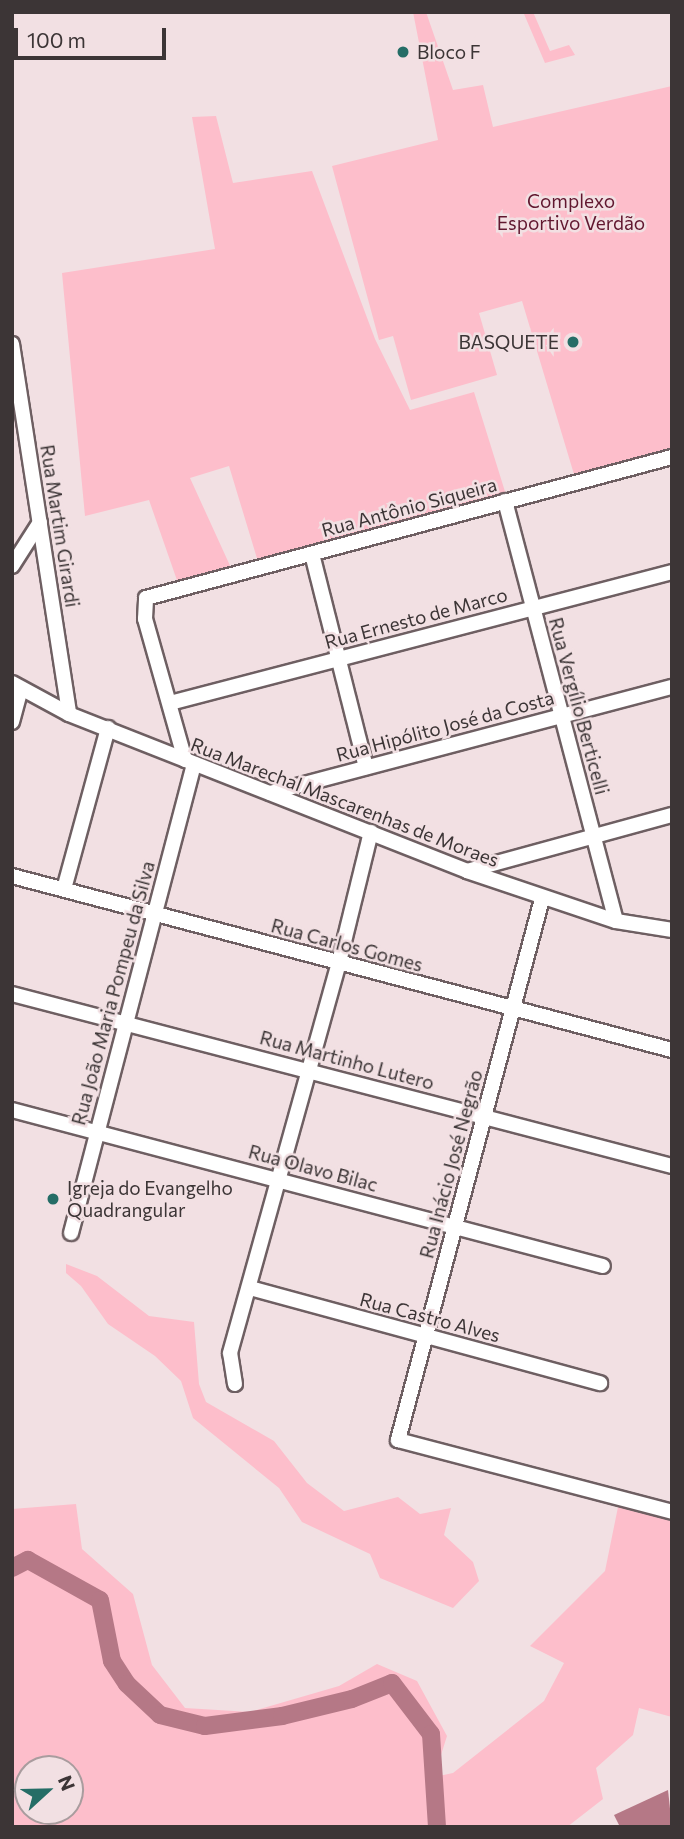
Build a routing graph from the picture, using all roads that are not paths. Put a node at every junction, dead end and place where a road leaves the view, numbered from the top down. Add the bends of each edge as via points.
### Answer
1 (12, 344) edge
2 (17, 406) edge
3 (672, 457) edge
4 (505, 501) junction
5 (40, 523) junction
6 (312, 554) junction
7 (12, 566) edge
8 (672, 572) edge
9 (533, 607) junction
10 (340, 658) junction
11 (17, 686) edge
12 (672, 687) edge
13 (170, 703) junction
14 (69, 713) junction
15 (562, 715) junction
16 (12, 722) edge
17 (108, 728) junction
18 (189, 762) junction
19 (366, 767) junction
20 (270, 793) junction
21 (672, 816) edge
22 (371, 832) junction
23 (594, 835) junction
24 (467, 871) junction
25 (12, 876) edge
26 (64, 889) junction
27 (542, 899) junction
28 (153, 914) junction
29 (616, 921) junction
30 (672, 930) edge
31 (339, 962) junction
32 (12, 994) edge
33 (512, 1010) junction
34 (127, 1022) junction
35 (672, 1050) edge
36 (307, 1068) junction
37 (12, 1110) edge
38 (485, 1117) junction
39 (97, 1132) junction
40 (672, 1166) edge
41 (279, 1179) junction
42 (454, 1227) junction
43 (71, 1233) dead end
44 (603, 1266) dead end
45 (250, 1288) junction
46 (426, 1335) junction
47 (600, 1383) dead end
48 (235, 1384) dead end
49 (672, 1512) edge

1 - 2 street, Rua Martim Girardi
2 - 5 street, Rua Martim Girardi
3 - 4 street, Rua Antônio Siqueira
4 - 6 street, Rua Antônio Siqueira
4 - 9 street, Rua Vergílio Berticelli
5 - 7 street
5 - 14 street, Rua Martim Girardi
6 - 10 street
6 - 13 street, Rua Antônio Siqueira via 156,592 143,606
8 - 9 street, Rua Ernesto de Marco
9 - 10 street, Rua Ernesto de Marco
9 - 15 street, Rua Vergílio Berticelli
10 - 13 street, Rua Ernesto de Marco
10 - 19 street
11 - 14 street, Rua Marechal Mascarenhas de Moraes
11 - 16 street
12 - 15 street, Rua Hipólito José da Costa
13 - 18 street
14 - 17 street, Rua Marechal Mascarenhas de Moraes
15 - 19 street, Rua Hipólito José da Costa
15 - 23 street, Rua Vergílio Berticelli
17 - 18 street, Rua Marechal Mascarenhas de Moraes
17 - 26 street
18 - 20 street, Rua Marechal Mascarenhas de Moraes
18 - 28 street, Rua João Maria Pompeu da Silva
19 - 20 street, Rua Hipólito José da Costa
20 - 22 street, Rua Marechal Mascarenhas de Moraes
21 - 23 street
22 - 24 street, Rua Marechal Mascarenhas de Moraes
22 - 31 street
23 - 24 street
23 - 29 street, Rua Vergílio Berticelli
24 - 27 street, Rua Marechal Mascarenhas de Moraes
25 - 26 street, Rua Carlos Gomes
26 - 28 street, Rua Carlos Gomes
27 - 29 street, Rua Marechal Mascarenhas de Moraes
27 - 33 street, Rua Inácio José Negrão
28 - 31 street, Rua Carlos Gomes
28 - 34 street, Rua João Maria Pompeu da Silva
29 - 30 street, Rua Marechal Mascarenhas de Moraes
31 - 33 street, Rua Carlos Gomes
31 - 36 street
32 - 34 street, Rua Martinho Lutero
33 - 35 street, Rua Carlos Gomes
33 - 38 street, Rua Inácio José Negrão
34 - 36 street, Rua Martinho Lutero
34 - 39 street, Rua João Maria Pompeu da Silva
36 - 38 street, Rua Martinho Lutero
36 - 41 street
37 - 39 street, Rua Olavo Bilac
38 - 40 street, Rua Martinho Lutero
38 - 42 street, Rua Inácio José Negrão
39 - 41 street, Rua Olavo Bilac
39 - 43 street, Rua João Maria Pompeu da Silva
41 - 42 street, Rua Olavo Bilac
41 - 45 street
42 - 44 street, Rua Olavo Bilac
42 - 46 street, Rua Inácio José Negrão
45 - 46 street, Rua Castro Alves
45 - 48 street via 230,1353
46 - 47 street, Rua Castro Alves
46 - 49 street, Rua Inácio José Negrão via 398,1440

